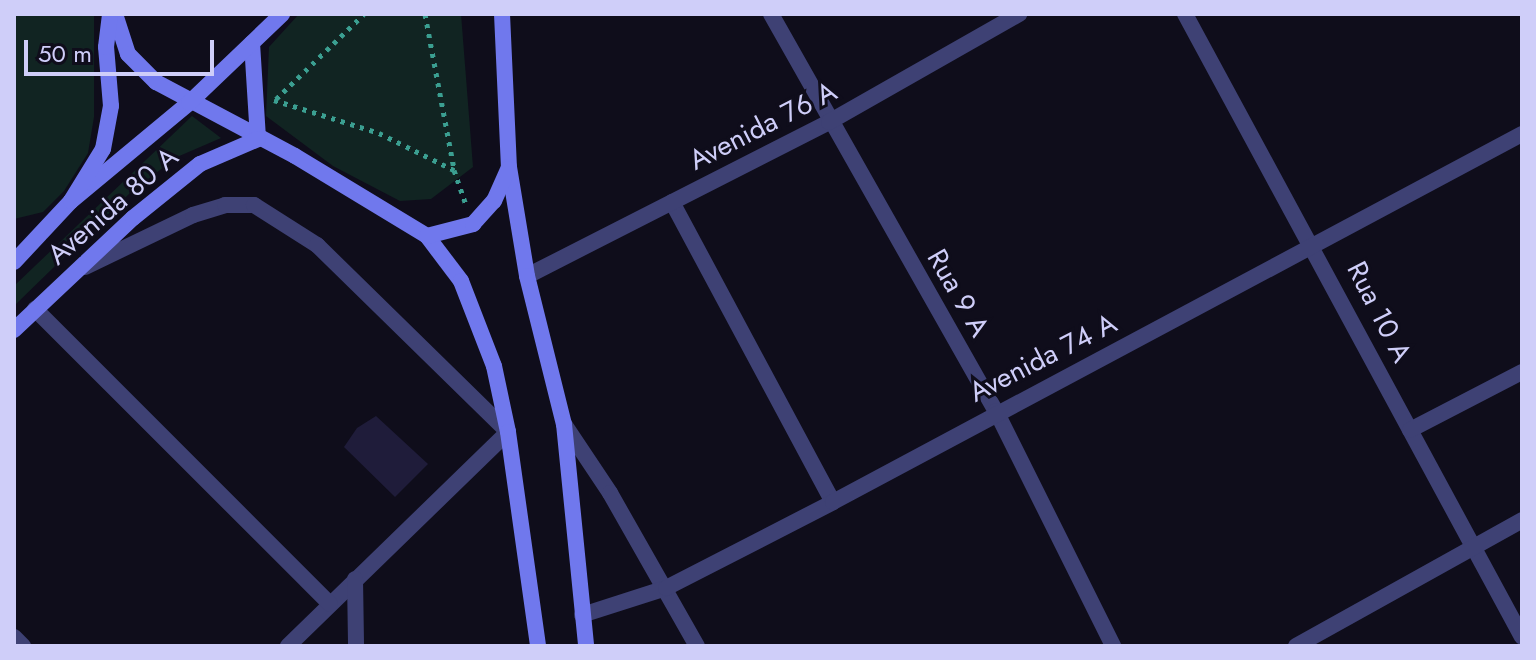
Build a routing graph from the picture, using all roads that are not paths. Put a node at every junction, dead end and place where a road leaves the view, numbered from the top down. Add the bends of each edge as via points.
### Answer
1 (113, 14) edge
2 (282, 14) edge
3 (771, 14) edge
4 (1019, 14) edge
5 (1185, 14) edge
6 (502, 16) edge
7 (252, 43) junction
8 (189, 103) junction
9 (829, 122) junction
10 (1522, 134) edge
11 (258, 139) junction
12 (509, 167) junction
13 (71, 201) junction
14 (672, 202) junction
15 (427, 236) junction
16 (1316, 247) junction
17 (14, 262) edge
18 (85, 267) junction
19 (527, 276) junction
20 (35, 309) junction
21 (14, 330) edge
22 (1522, 372) edge
23 (996, 411) junction
24 (564, 424) junction
25 (1410, 430) junction
26 (508, 432) junction
27 (833, 502) junction
28 (1522, 520) edge
29 (1472, 546) junction
30 (355, 579) junction
31 (666, 588) junction
32 (330, 604) junction
33 (582, 615) junction
34 (14, 637) edge
35 (1522, 637) edge
36 (23, 646) edge
37 (288, 646) edge
38 (356, 646) edge
39 (538, 646) edge
40 (586, 646) edge
41 (697, 646) edge
42 (1113, 646) edge
43 (1296, 646) edge

1 - 8 main road via 128,54 156,82
1 - 13 main road, Avenida 80 A via 106,47 111,106 103,149
2 - 7 main road
3 - 9 street, Rua 9 A
4 - 9 street, Avenida 76 A
5 - 16 street, Rua 10 A
6 - 12 main road
7 - 8 main road
7 - 11 main road
8 - 11 main road
8 - 13 main road
9 - 14 street, Avenida 76 A
9 - 23 street, Rua 9 A
10 - 16 street, Avenida 74 A
11 - 15 main road
11 - 18 main road, Avenida 80 A via 200,164 133,218
12 - 15 main road via 494,201 473,224
12 - 19 main road
13 - 17 main road, Avenida 80 A
14 - 19 street, Avenida 76 A
14 - 27 street
15 - 26 main road via 461,281 494,366
16 - 23 street, Avenida 74 A
16 - 25 street, Rua 10 A
18 - 20 main road, Avenida 80 A
18 - 26 street via 193,215 225,205 254,205 317,245
19 - 24 main road
20 - 21 main road, Avenida 80 A
20 - 32 street
22 - 25 street
23 - 27 street, Avenida 74 A
23 - 42 street, Rua 9 A
24 - 31 street
24 - 33 main road
25 - 29 street, Rua 10 A
26 - 30 street
26 - 39 main road
27 - 31 street, Avenida 74 A
28 - 29 street
29 - 35 street, Rua 10 A
29 - 43 street
30 - 32 street
30 - 38 street
31 - 33 street, Avenida 74 A
31 - 41 street
32 - 37 street
33 - 40 main road
34 - 36 street

